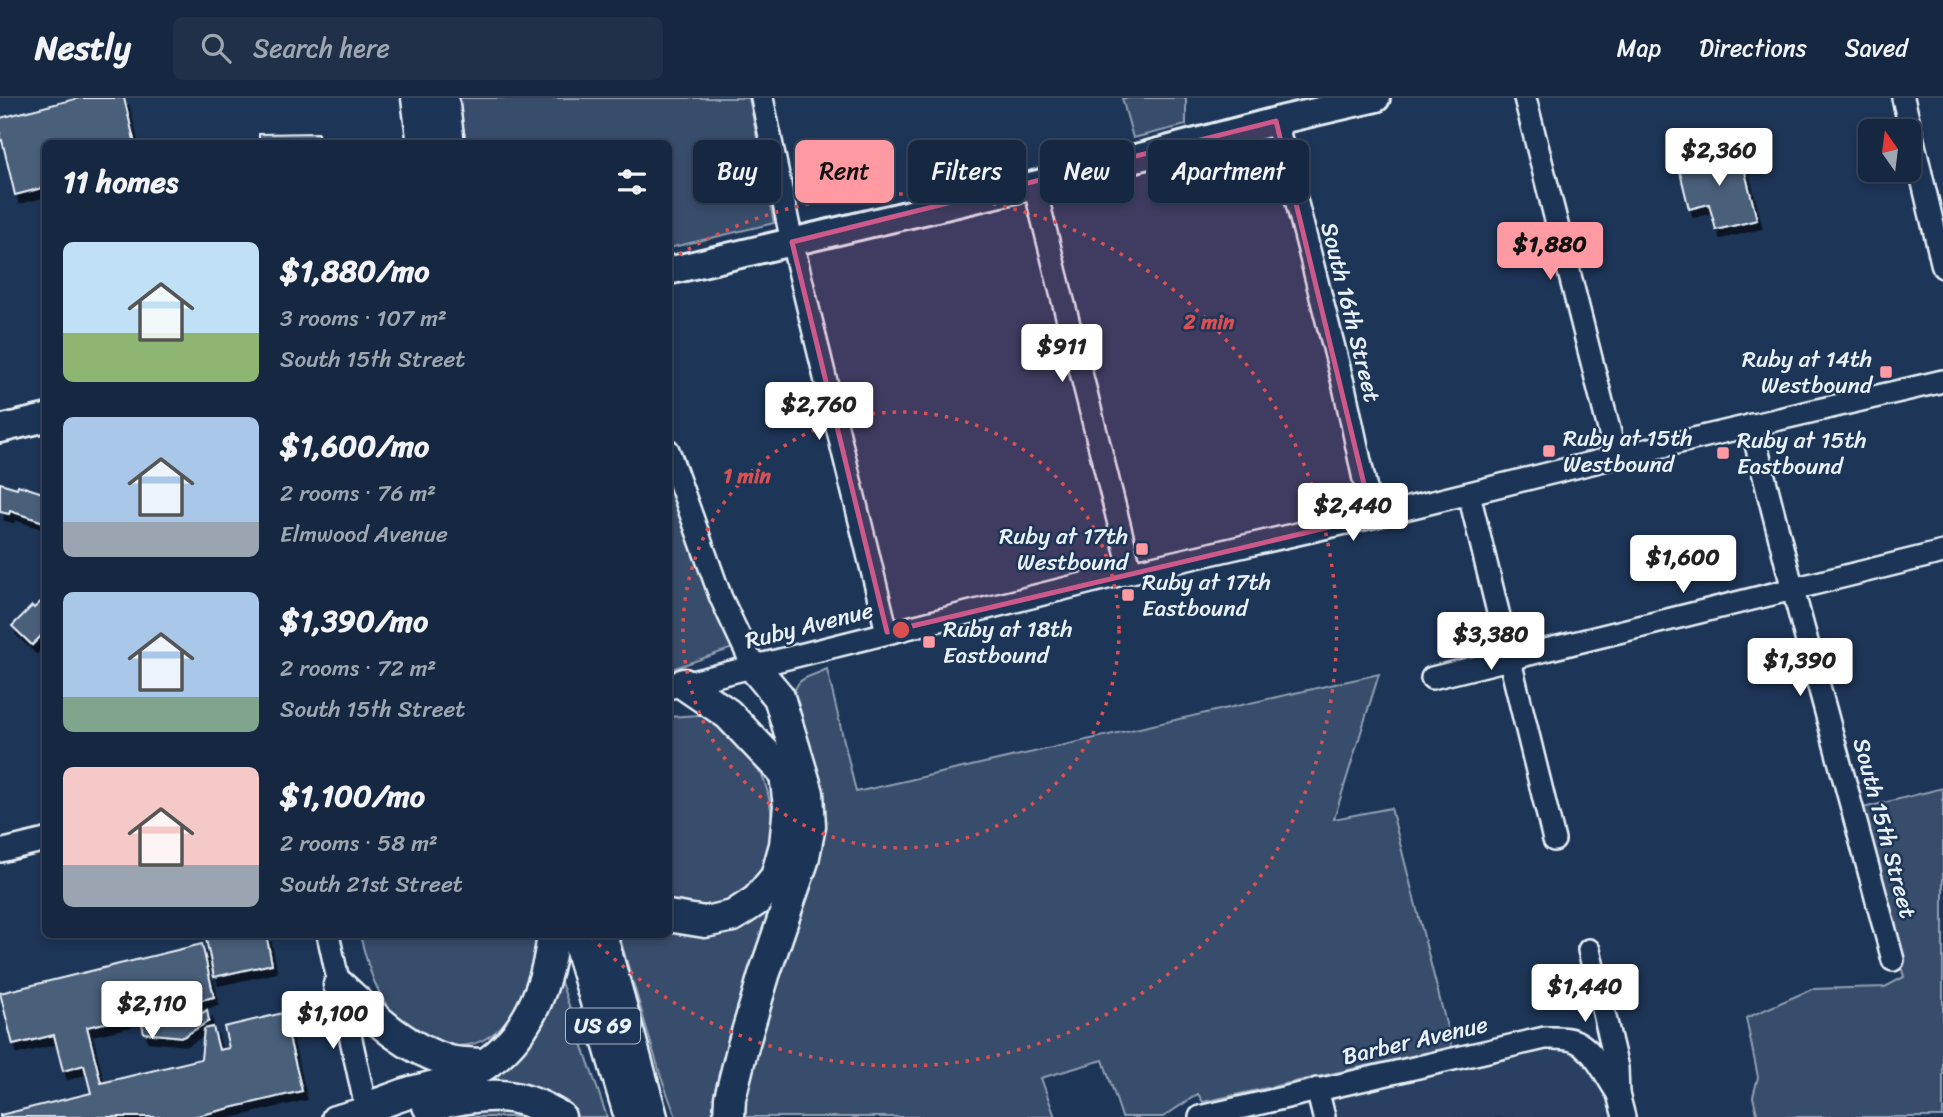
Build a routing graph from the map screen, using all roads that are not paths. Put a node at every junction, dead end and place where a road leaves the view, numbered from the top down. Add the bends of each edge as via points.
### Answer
1 (418, 98) edge
2 (443, 98) edge
3 (762, 98) edge
4 (1376, 98) edge
5 (1525, 98) edge
6 (1903, 98) edge
7 (1276, 121) junction
8 (423, 140) edge
9 (448, 140) edge
10 (1034, 186) junction
11 (792, 242) junction
12 (1943, 267) edge
13 (672, 270) edge
14 (1943, 381) edge
15 (42, 419) edge
16 (1751, 425) junction
17 (0, 429) edge
18 (1616, 457) junction
19 (672, 461) edge
20 (1469, 494) junction
21 (1372, 517) junction
22 (1943, 552) edge
23 (1131, 572) junction
24 (1793, 590) junction
25 (887, 632) junction
26 (1510, 658) junction
27 (753, 666) junction
28 (1432, 678) dead end
29 (676, 686) edge
30 (785, 774) junction
31 (1554, 840) dead end
32 (42, 841) edge
33 (0, 851) edge
34 (672, 917) edge
35 (329, 938) edge
36 (553, 938) edge
37 (577, 938) edge
38 (602, 938) edge
39 (1589, 950) dead end
40 (1893, 960) dead end
41 (340, 985) junction
42 (484, 1064) junction
43 (1317, 1089) junction
44 (1618, 1094) junction
45 (367, 1113) edge
46 (333, 1117) edge
47 (560, 1117) edge
48 (630, 1117) edge
49 (652, 1117) edge
50 (729, 1117) edge
51 (1200, 1117) edge
52 (1324, 1117) edge
53 (1624, 1117) edge

1 - 8 highway
2 - 9 highway
3 - 11 street
4 - 7 main road
5 - 18 street
6 - 12 street
7 - 10 main road
7 - 21 street, South 16th Street
10 - 11 main road
10 - 23 street
11 - 13 main road
11 - 25 street
14 - 16 street, Ruby Avenue
15 - 17 main road
16 - 18 street, Ruby Avenue
16 - 24 street, South 15th Street
18 - 20 street, Ruby Avenue
19 - 27 street via 721,598
20 - 21 street, Ruby Avenue
20 - 26 street
21 - 23 street, Ruby Avenue
22 - 24 street
23 - 25 street, Ruby Avenue
24 - 26 street
24 - 40 street, South 15th Street
25 - 27 street, Ruby Avenue
26 - 28 street
26 - 31 street
27 - 29 street, Ruby Avenue
27 - 30 highway via 759,701
27 - 50 highway via 779,698 808,793 810,826 803,861 743,1046
29 - 30 highway via 729,714
30 - 34 highway via 789,806 776,877 757,900 733,916 705,922
32 - 33 street
35 - 41 street
36 - 42 highway via 550,959 528,1021 506,1048
37 - 48 highway, US 69
38 - 49 highway, US 69
39 - 44 street via 1617,1068
41 - 42 highway via 414,1048 449,1061
41 - 45 street
42 - 45 highway
43 - 44 street, Barber Avenue via 1545,1038 1579,1043
43 - 51 street, Barber Avenue
43 - 52 street
44 - 53 street
45 - 46 street
45 - 47 highway via 400,1112 491,1094 518,1097

